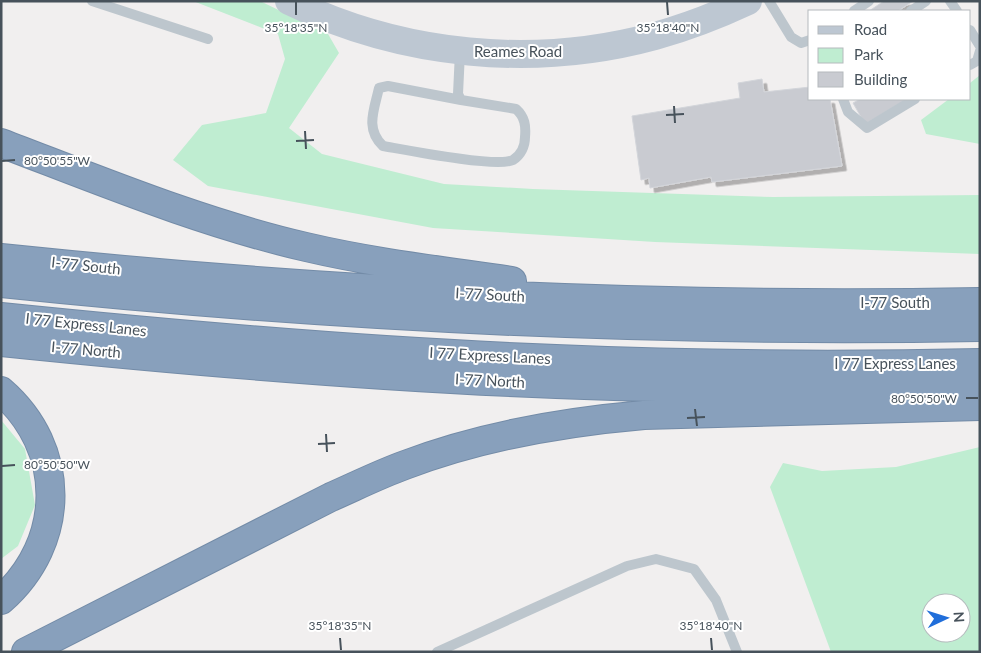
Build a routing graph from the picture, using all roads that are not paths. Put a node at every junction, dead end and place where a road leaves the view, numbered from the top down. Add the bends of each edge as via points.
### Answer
1 (92, 1) edge
2 (290, 1) edge
3 (748, 1) edge
4 (769, 1) edge
5 (869, 1) edge
6 (926, 1) edge
7 (105, 3) edge
8 (856, 10) edge
9 (912, 10) edge
10 (971, 32) edge
11 (208, 39) dead end
12 (806, 42) edge
13 (980, 46) edge
14 (980, 50) edge
15 (460, 51) junction
16 (971, 64) edge
17 (461, 100) junction
18 (843, 100) edge
19 (913, 100) edge
20 (1, 143) edge
21 (1, 258) edge
22 (1, 283) edge
23 (645, 301) junction
24 (980, 302) edge
25 (1, 317) edge
26 (980, 327) edge
27 (1, 342) edge
28 (980, 363) edge
29 (980, 387) edge
30 (1, 391) edge
31 (980, 406) edge
32 (1, 600) edge
33 (26, 652) edge
34 (437, 652) edge
35 (737, 652) edge

1 - 7 lane
2 - 15 main road, Reames Road via 330,20 373,34
3 - 15 main road, Reames Road via 693,24 608,47 561,53
4 - 12 lane via 791,37
5 - 8 lane
6 - 9 lane
7 - 11 lane
10 - 13 lane
14 - 16 lane via 977,61
15 - 17 lane via 458,94
17 - 17 lane via 516,109 522,114 525,146 520,153 505,162 488,162 383,146 375,139 372,123 379,88 388,86
18 - 19 lane via 848,112 867,128
20 - 23 highway via 200,217 305,247 357,258
21 - 23 highway, I-77 South via 304,285
22 - 26 highway via 256,306 465,320 742,328
23 - 24 highway, I-77 South
25 - 28 highway, I 77 Express Lanes via 264,342 557,359 742,364
27 - 29 highway, I-77 North via 462,380 741,389
30 - 32 highway via 22,412 38,437 48,466 51,493 40,546 25,573
31 - 33 highway via 644,415 572,423 506,436 432,456 372,478
34 - 35 lane via 627,566 656,559 694,569 716,600

